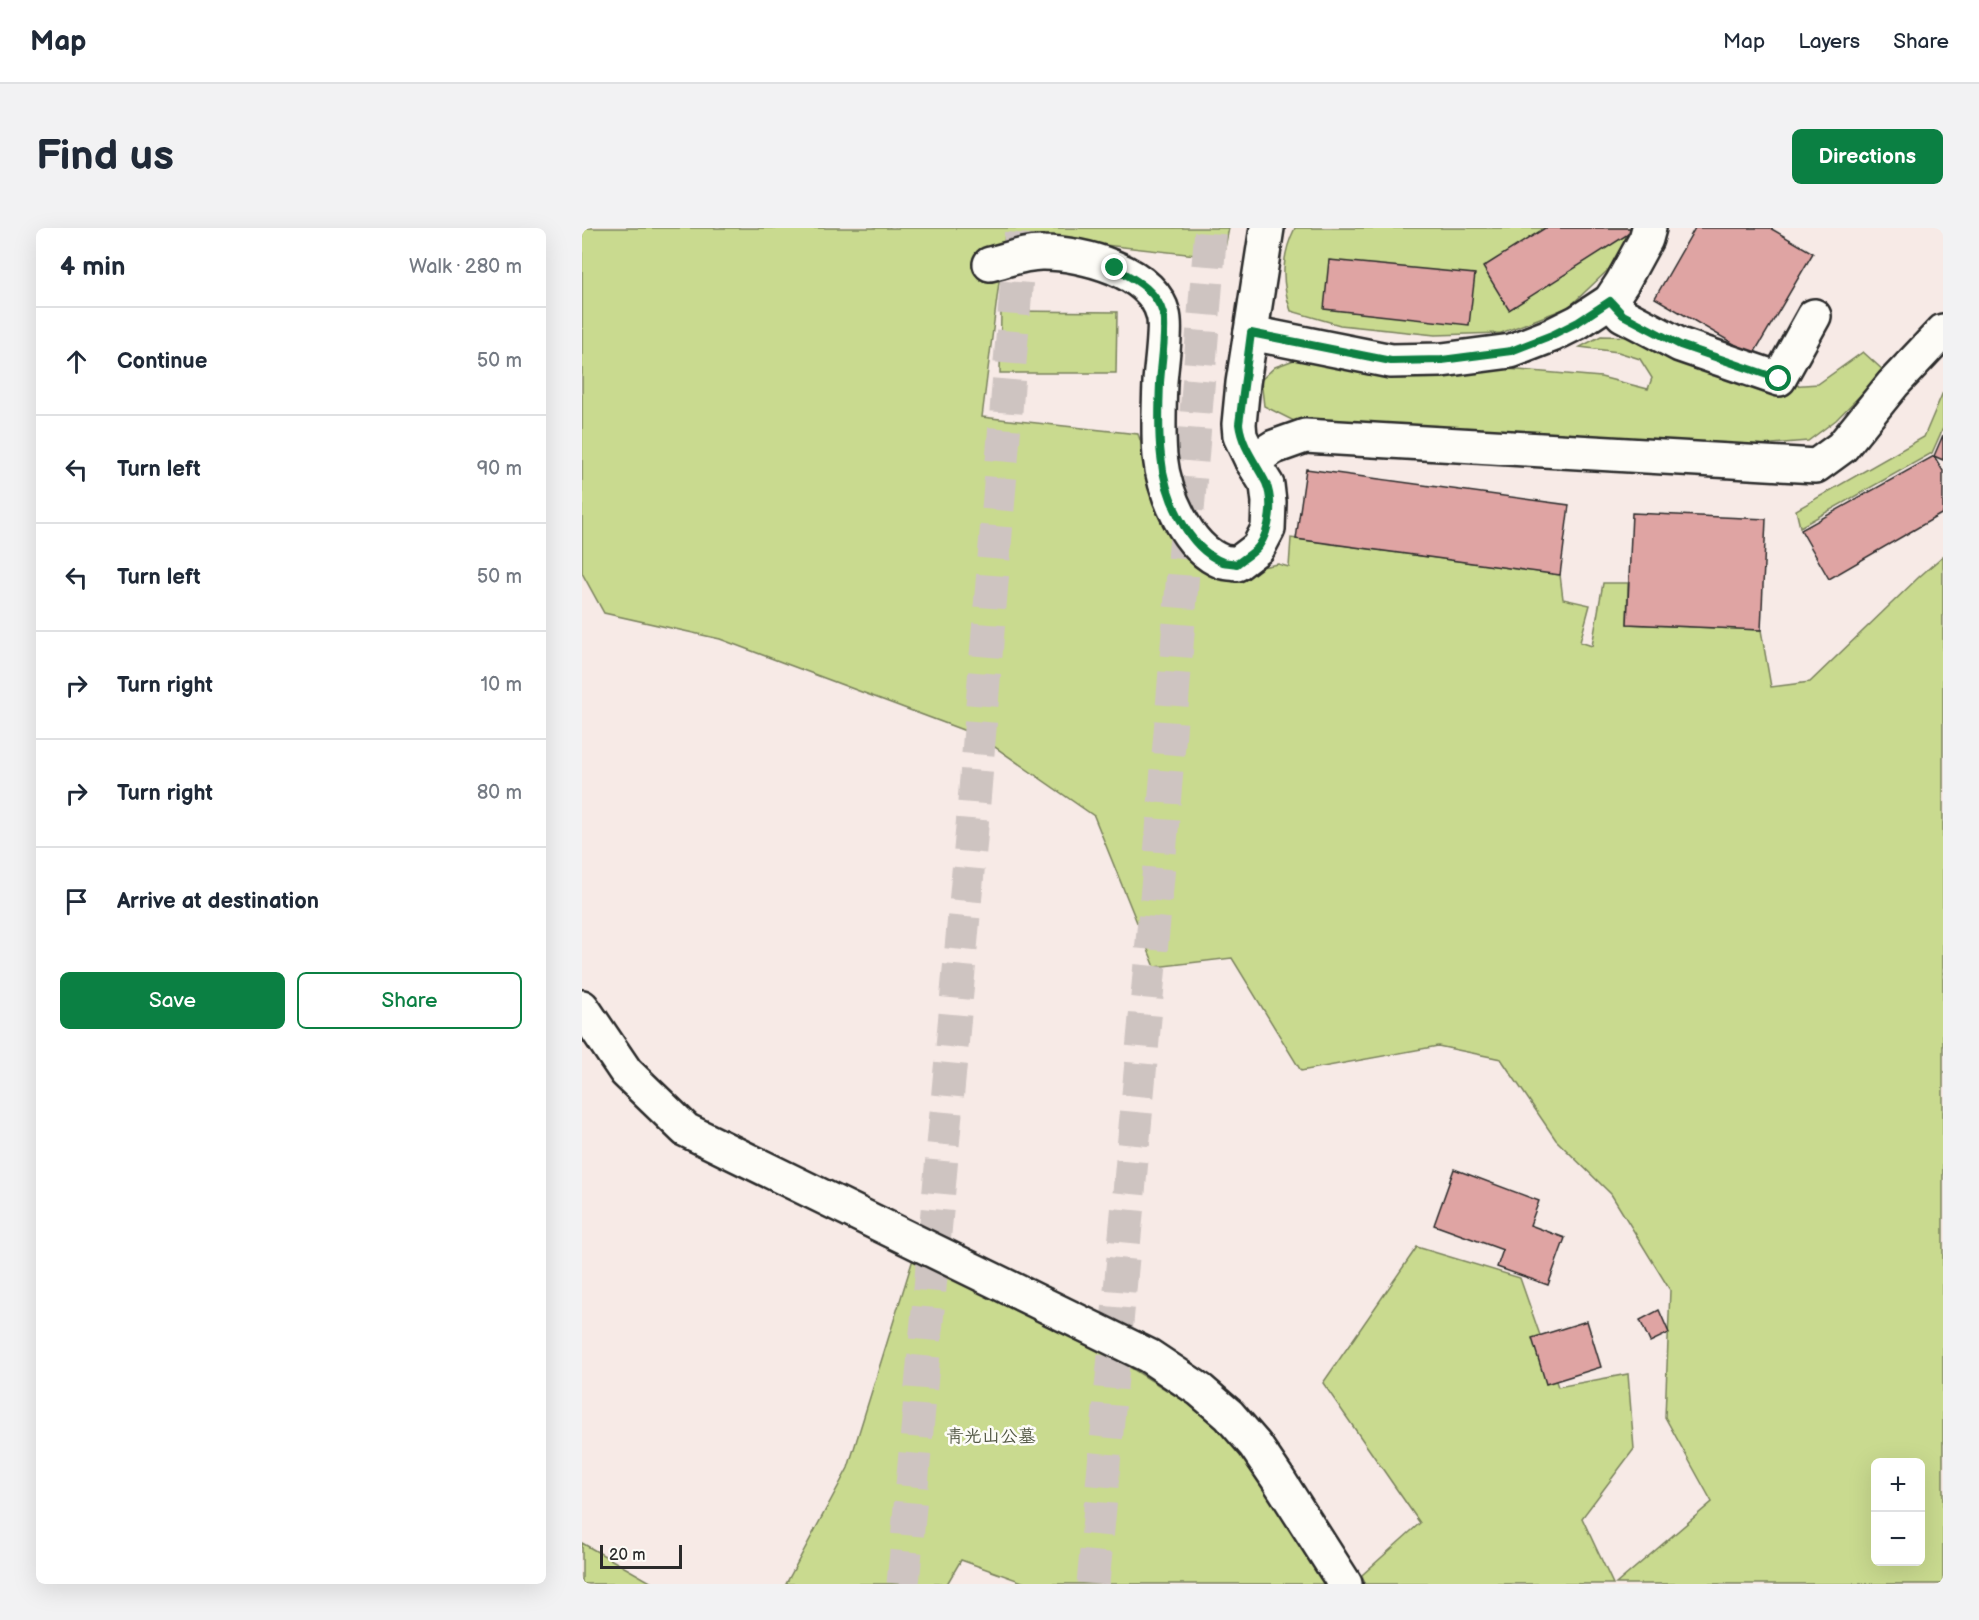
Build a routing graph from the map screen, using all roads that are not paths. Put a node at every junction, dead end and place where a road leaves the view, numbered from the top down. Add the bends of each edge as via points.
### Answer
1 (1267, 228) edge
2 (1649, 228) edge
3 (990, 264) dead end
4 (1610, 301) junction
5 (1814, 316) dead end
6 (1943, 331) edge
7 (1251, 333) junction
8 (1252, 461) junction
9 (582, 1007) edge
10 (1345, 1584) edge

1 - 7 street
2 - 4 street
3 - 8 street via 1042,252 1079,256 1115,268 1142,284 1157,299 1164,315 1161,456 1168,491 1188,534 1223,562 1237,564 1258,548 1268,529 1267,485
4 - 5 street via 1623,315 1680,345 1779,379
4 - 7 street via 1578,322 1511,351 1442,360 1391,361
6 - 8 street via 1842,447 1816,466 1305,436 1274,447
7 - 8 street via 1239,424
9 - 10 street via 626,1072 686,1130 1149,1356 1214,1400 1255,1445

